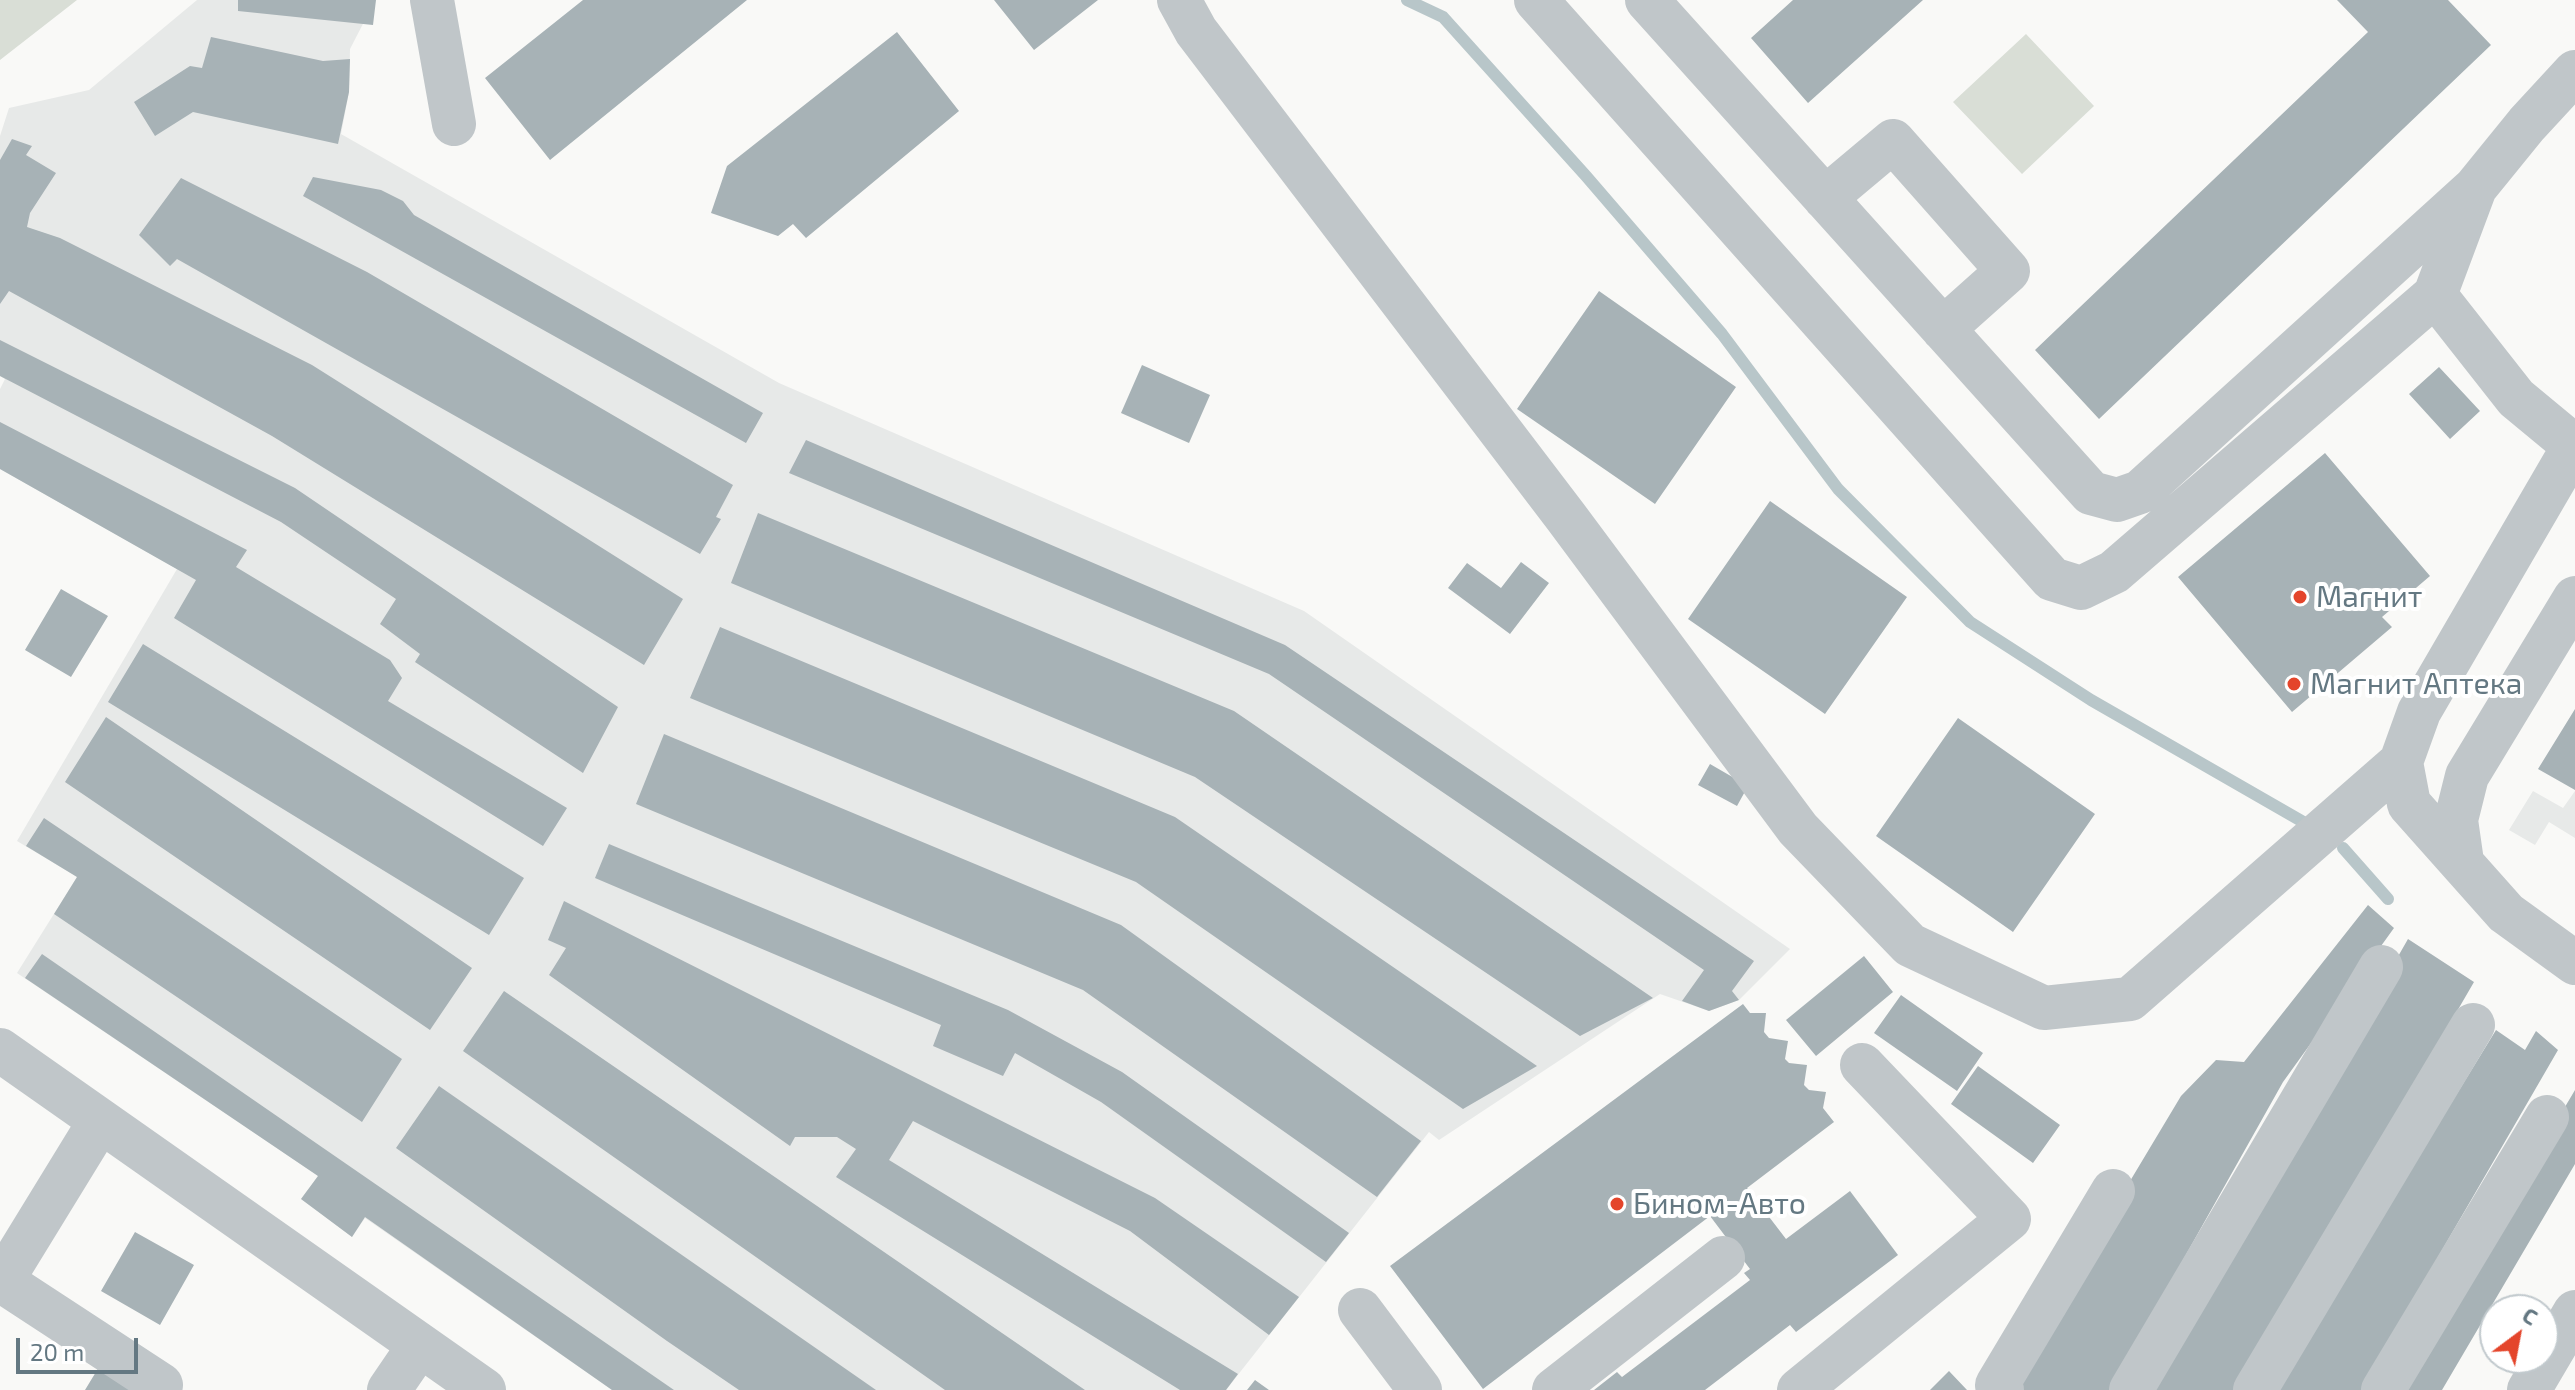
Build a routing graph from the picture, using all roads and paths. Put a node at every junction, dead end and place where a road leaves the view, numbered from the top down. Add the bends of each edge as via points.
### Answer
1 (432, 0) edge
2 (1179, 0) edge
3 (1536, 0) edge
4 (1664, 6) edge
5 (2575, 72) edge
6 (454, 124) dead end
7 (2475, 188) junction
8 (1825, 198) junction
9 (2435, 295) junction
10 (1943, 329) junction
11 (2574, 445) edge
12 (2575, 598) edge
13 (2401, 762) junction
14 (2462, 862) junction
15 (2575, 963) edge
16 (2381, 967) dead end
17 (2473, 1025) dead end
18 (0, 1050) edge
19 (1862, 1065) dead end
20 (2547, 1117) dead end
21 (100, 1121) junction
22 (2113, 1191) dead end
23 (1723, 1258) dead end
24 (1, 1282) edge
25 (1360, 1310) dead end
26 (2575, 1312) edge
27 (419, 1346) junction
28 (161, 1385) dead end
29 (389, 1390) edge
30 (484, 1390) edge
31 (1420, 1390) edge
32 (1554, 1390) edge
33 (1799, 1390) edge
34 (2002, 1390) edge
35 (2131, 1390) edge
36 (2255, 1390) edge
37 (2383, 1390) edge
38 (2529, 1390) edge

1 - 6 lane
2 - 13 lane via 1196,31 1798,829 1910,945 2044,1008 2130,999
3 - 9 lane via 2052,579 2081,588 2114,572
4 - 8 lane
5 - 7 lane
7 - 9 lane
7 - 10 lane via 2140,492 2117,500 2091,493
8 - 10 lane
8 - 10 lane via 1893,141 1904,153 2008,271
9 - 11 lane via 2516,398
11 - 13 lane via 2419,712
12 - 14 lane via 2467,776 2456,820
13 - 14 lane via 2409,804
14 - 15 lane via 2506,913
16 - 35 lane
17 - 36 lane
18 - 21 lane
19 - 33 lane via 2009,1219
20 - 37 lane
21 - 24 lane
21 - 27 lane
22 - 34 lane via 1997,1385
23 - 32 lane
24 - 28 lane
25 - 31 lane
26 - 38 lane
27 - 29 lane
27 - 30 lane

